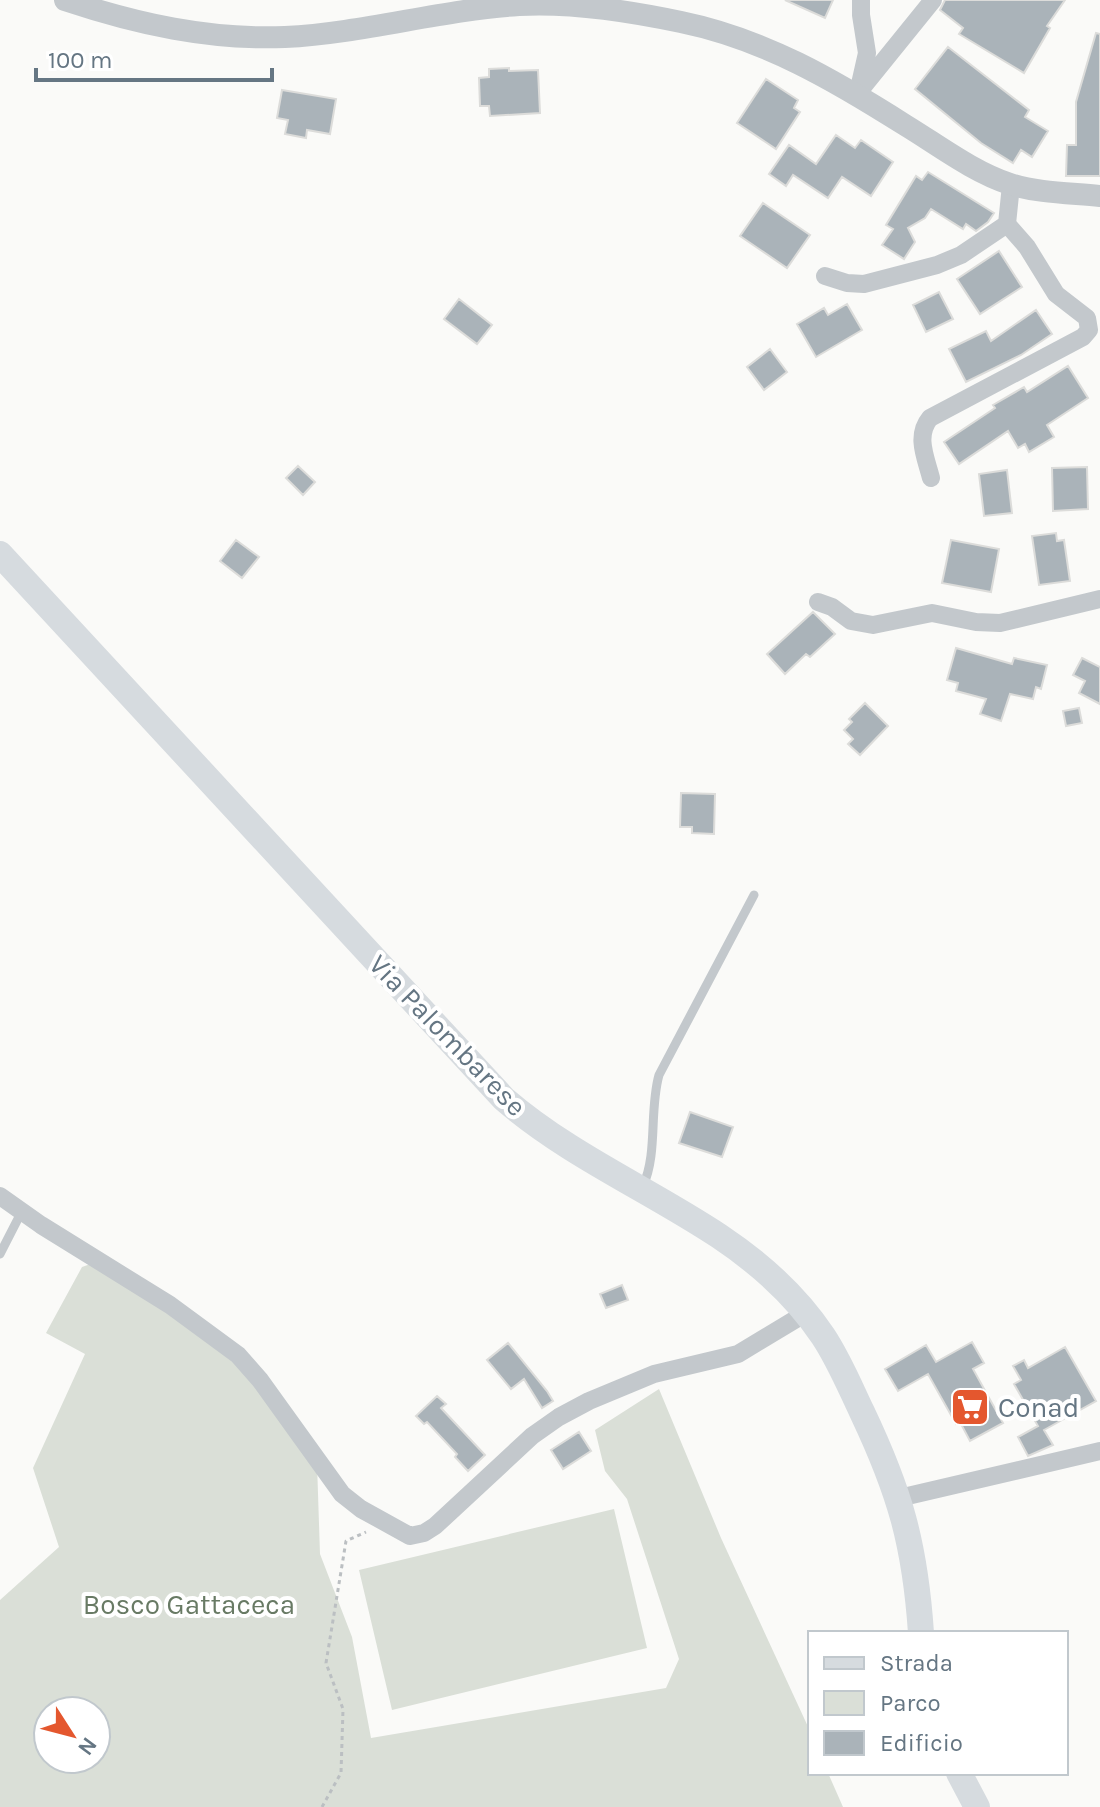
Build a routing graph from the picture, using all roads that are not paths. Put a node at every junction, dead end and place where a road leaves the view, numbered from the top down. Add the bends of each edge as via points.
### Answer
1 (861, 0) edge
2 (933, 0) edge
3 (77, 2) edge
4 (857, 94) junction
5 (1011, 185) junction
6 (1100, 196) edge
7 (1007, 224) junction
8 (825, 276) dead end
9 (931, 478) dead end
10 (0, 554) edge
11 (1100, 599) edge
12 (818, 602) dead end
13 (754, 895) dead end
14 (640, 1191) junction
15 (0, 1196) edge
16 (22, 1211) junction
17 (0, 1254) edge
18 (806, 1313) junction
19 (1100, 1451) edge
20 (899, 1498) junction
21 (921, 1631) edge
22 (960, 1775) edge
23 (977, 1807) edge

1 - 4 street via 867,53
2 - 4 street
3 - 4 street via 168,28 269,37 509,6 609,10 741,39
4 - 5 street
5 - 6 street
5 - 7 street
7 - 8 street via 937,265 864,284
7 - 9 street via 1051,289 1087,318 1089,330 930,418 921,435
10 - 14 main road, Via Palombarese via 492,1087 540,1128
11 - 12 street via 1000,623 932,613 873,625 851,621
13 - 14 lane via 659,1075 648,1170
14 - 18 main road, Via Palombarese via 746,1256
15 - 16 street
16 - 17 lane
16 - 18 street via 238,1355 342,1494 407,1535 435,1526 559,1417 654,1374 738,1354
18 - 20 main road, Via Palombarese via 836,1358
19 - 20 street
20 - 21 main road, Via Palombarese via 914,1557
22 - 23 main road

